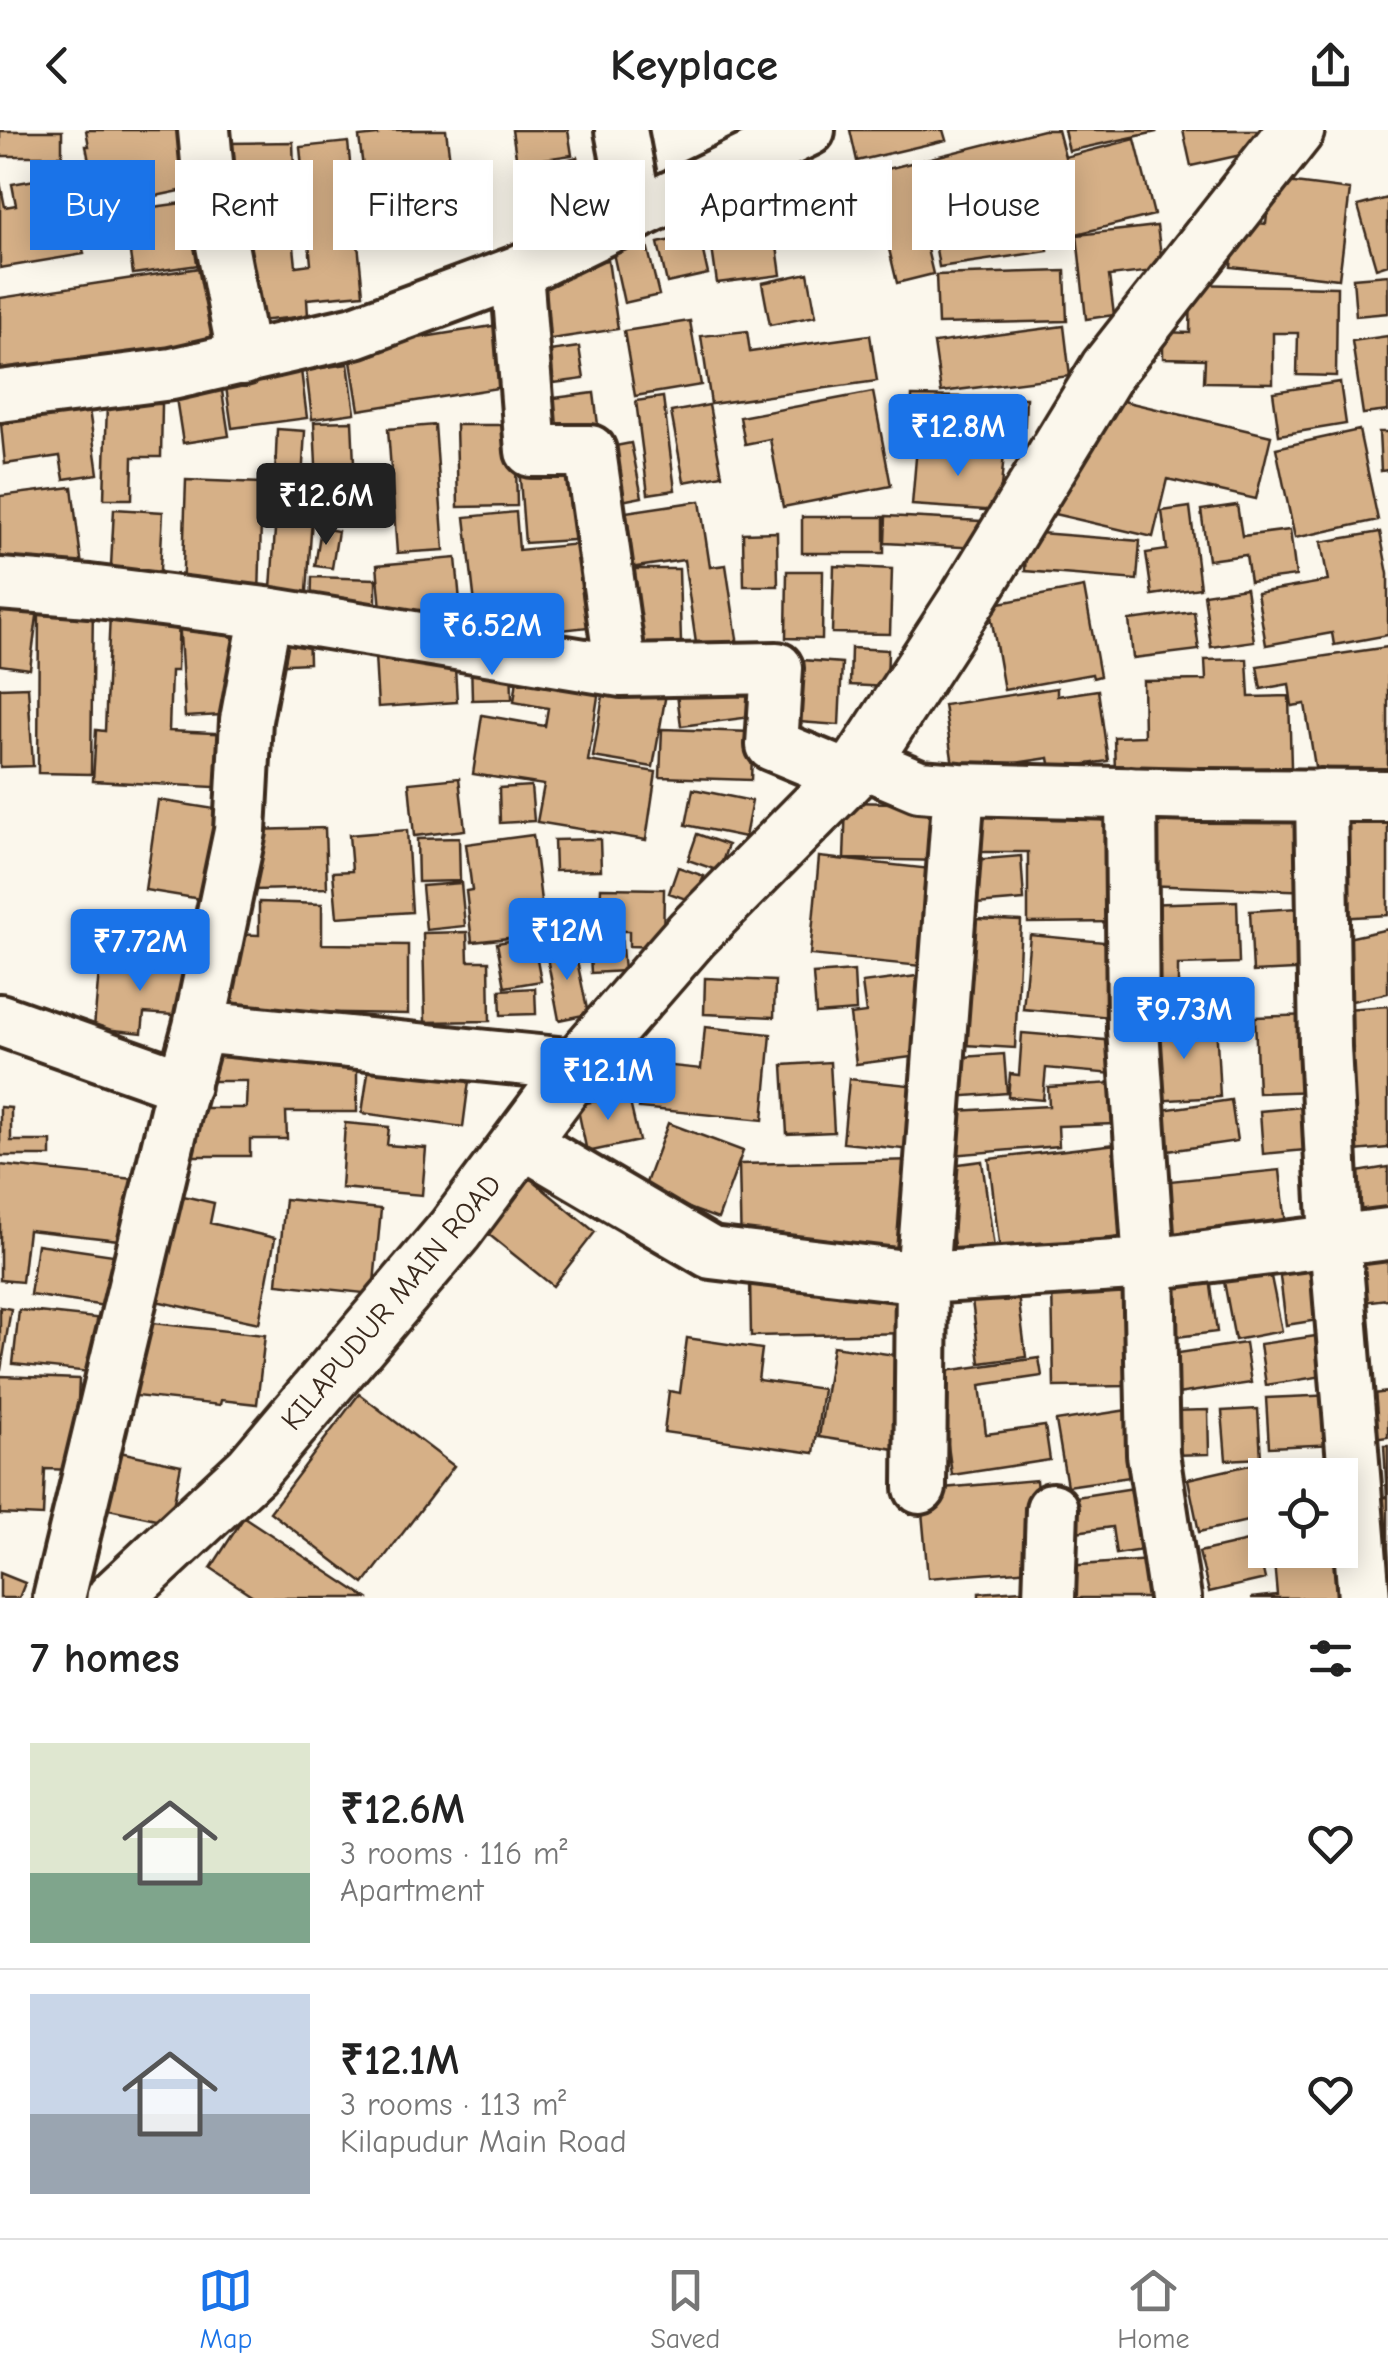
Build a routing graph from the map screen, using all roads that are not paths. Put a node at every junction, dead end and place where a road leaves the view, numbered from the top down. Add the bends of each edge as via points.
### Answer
1 (204, 130) edge
2 (621, 130) edge
3 (809, 130) edge
4 (1296, 130) edge
5 (627, 160) edge
6 (645, 210) edge
7 (563, 250) edge
8 (518, 272) junction
9 (244, 358) junction
10 (0, 396) edge
11 (0, 584) edge
12 (266, 614) junction
13 (621, 671) junction
14 (855, 769) junction
15 (959, 789) junction
16 (1131, 793) junction
17 (1321, 795) junction
18 (1388, 796) edge
19 (0, 1020) edge
20 (199, 1027) junction
21 (578, 1065) junction
22 (184, 1084) junction
23 (522, 1142) junction
24 (1388, 1234) edge
25 (1336, 1240) junction
26 (1149, 1264) junction
27 (922, 1278) junction
28 (920, 1488) dead end
29 (1052, 1509) dead end
30 (59, 1598) edge
31 (115, 1598) edge
32 (1049, 1598) edge
33 (1175, 1598) edge
34 (1364, 1598) edge

1 - 9 street
2 - 5 street
3 - 6 street
4 - 14 street, KILAPUDUR MAIN ROAD via 1108,369 970,597
7 - 8 street
8 - 9 street via 355,332
8 - 13 street via 531,452 590,451
9 - 10 street
11 - 12 street
12 - 13 street
12 - 20 street via 246,720 240,831
13 - 14 street via 777,668 772,745
14 - 15 street
14 - 21 street, KILAPUDUR MAIN ROAD via 692,934
15 - 16 street
15 - 27 street
16 - 17 street
16 - 26 street via 1133,1029
17 - 18 street
17 - 25 street via 1324,1047
19 - 22 street
20 - 21 street
20 - 22 street
21 - 23 street, KILAPUDUR MAIN ROAD
22 - 30 street
23 - 27 street via 711,1252
23 - 31 street, KILAPUDUR MAIN ROAD via 252,1470
24 - 25 street
25 - 26 street
25 - 34 street
26 - 27 street
26 - 33 street via 1153,1454
27 - 28 street
29 - 32 street

